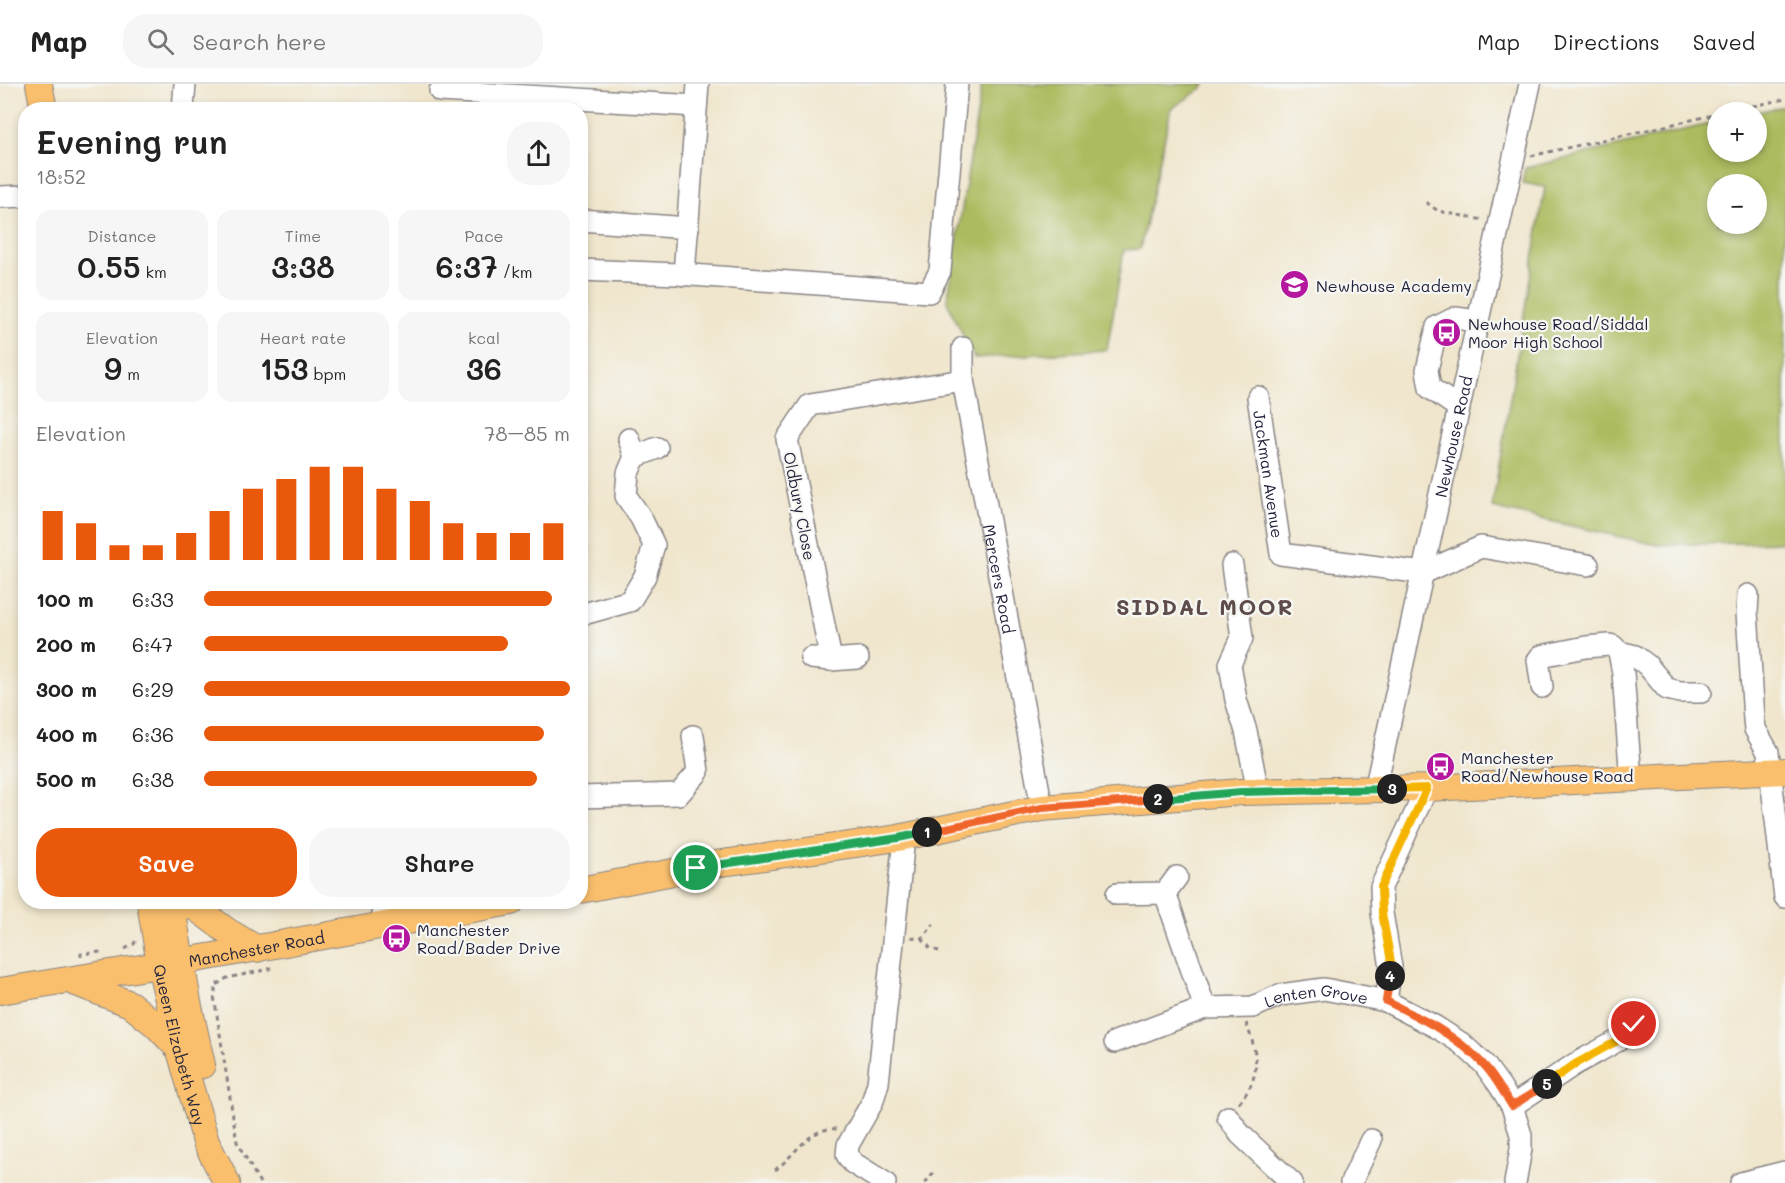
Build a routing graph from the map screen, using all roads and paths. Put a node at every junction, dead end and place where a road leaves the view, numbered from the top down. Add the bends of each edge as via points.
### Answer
1 (39, 84) edge
2 (185, 84) edge
3 (698, 84) edge
4 (957, 84) edge
5 (1530, 84) edge
6 (440, 95) edge
7 (1785, 99) edge
8 (42, 102) edge
9 (184, 102) edge
10 (1767, 103) edge
11 (696, 106) junction
12 (1707, 116) edge
13 (1514, 154) junction
14 (18, 196) edge
15 (0, 197) edge
16 (1426, 202) dead end
17 (588, 221) edge
18 (1500, 222) junction
19 (688, 228) junction
20 (588, 270) edge
21 (684, 275) junction
22 (1478, 321) junction
23 (963, 348) dead end
24 (963, 381) junction
25 (1258, 397) dead end
26 (1459, 408) junction
27 (657, 448) dead end
28 (1232, 565) dead end
29 (1588, 565) dead end
30 (1423, 573) junction
31 (1748, 595) dead end
32 (588, 613) edge
33 (1619, 652) junction
34 (858, 658) dead end
35 (1542, 687) dead end
36 (1701, 692) dead end
37 (693, 736) dead end
38 (1777, 772) edge
39 (1631, 780) junction
40 (1427, 788) junction
41 (1375, 790) junction
42 (1258, 792) junction
43 (588, 797) edge
44 (1042, 808) junction
45 (902, 838) junction
46 (588, 888) edge
47 (1117, 894) dead end
48 (1785, 897) edge
49 (152, 909) edge
50 (171, 909) edge
51 (197, 909) edge
52 (430, 909) edge
53 (383, 913) edge
54 (934, 924) dead end
55 (894, 934) junction
56 (137, 937) dead end
57 (922, 938) junction
58 (257, 949) junction
59 (116, 951) dead end
60 (943, 952) dead end
61 (170, 963) junction
62 (227, 978) dead end
63 (68, 980) junction
64 (0, 991) edge
65 (1386, 1001) junction
66 (1205, 1008) junction
67 (1241, 1008) junction
68 (1634, 1024) dead end
69 (1115, 1042) dead end
70 (180, 1051) junction
71 (1512, 1106) junction
72 (1228, 1117) joint
73 (855, 1131) junction
74 (1371, 1140) dead end
75 (775, 1170) dead end
76 (933, 1173) dead end
77 (1785, 1173) edge
78 (227, 1183) edge
79 (244, 1183) edge
80 (260, 1183) edge
81 (885, 1183) edge
82 (926, 1183) edge
83 (1292, 1183) edge
84 (1351, 1183) edge
85 (1515, 1183) edge
86 (1741, 1183) edge

1 - 8 main road
2 - 9 street
3 - 11 street
4 - 21 street via 940,272 929,292
5 - 13 street, Newhouse Road
6 - 11 street
7 - 10 path
11 - 19 street
12 - 13 path via 1530,156
13 - 18 street, Newhouse Road
14 - 15 street
16 - 18 path via 1438,211
17 - 19 street
18 - 22 street, Newhouse Road
19 - 21 street
20 - 21 street
22 - 26 street, Newhouse Road
22 - 26 street via 1455,318 1437,327 1427,370 1430,388
23 - 24 street, Mercers Road
24 - 34 street, Oldbury Close via 810,405 787,439 821,659
24 - 44 street, Mercers Road
25 - 30 street, Jackman Avenue via 1281,554
26 - 30 street, Newhouse Road
27 - 32 street via 632,448 628,472 626,496 654,545 645,576 630,601
28 - 42 street via 1242,638 1230,664
29 - 30 street via 1481,547
30 - 41 street, Newhouse Road
31 - 38 street via 1755,729
33 - 35 street via 1609,645 1541,656 1538,660
33 - 36 street via 1635,656 1647,665 1667,689
33 - 39 street
37 - 43 street via 698,772 679,794
38 - 39 main road
38 - 48 street
39 - 40 main road
40 - 41 main road
40 - 65 street via 1381,887 1382,913 1395,940
41 - 42 main road
42 - 44 main road
44 - 45 main road
45 - 46 main road via 715,864
45 - 55 street
47 - 66 street via 1171,885
49 - 61 main road, Queen Elizabeth Way
50 - 61 main road, Queen Elizabeth Way
51 - 58 main road
52 - 53 main road, Manchester Road
53 - 58 main road, Manchester Road
54 - 57 path
55 - 57 path
55 - 73 street via 878,1083 872,1103
56 - 59 path via 134,944
57 - 60 path via 931,949
58 - 61 main road, Manchester Road
61 - 63 main road, Manchester Road
61 - 70 main road, Queen Elizabeth Way
61 - 79 main road, Queen Elizabeth Way via 220,1136
62 - 80 path via 216,985 214,996 233,1119 237,1142
63 - 64 main road, Manchester Road
63 - 70 main road via 130,1004
65 - 67 street, Lenten Grove via 1324,989 1280,995
65 - 71 street, Lenten Grove via 1461,1044 1484,1065
66 - 67 street, Lenten Grove
66 - 69 street, Lenten Grove
67 - 72 path via 1257,1061 1249,1091
68 - 71 street via 1623,1048 1575,1064
70 - 78 main road, Queen Elizabeth Way via 206,1142
71 - 85 street, Lenten Grove via 1521,1134
72 - 83 street via 1240,1134
73 - 75 path via 829,1128 815,1133
73 - 81 street via 847,1155
74 - 84 street
76 - 82 path
77 - 86 street

